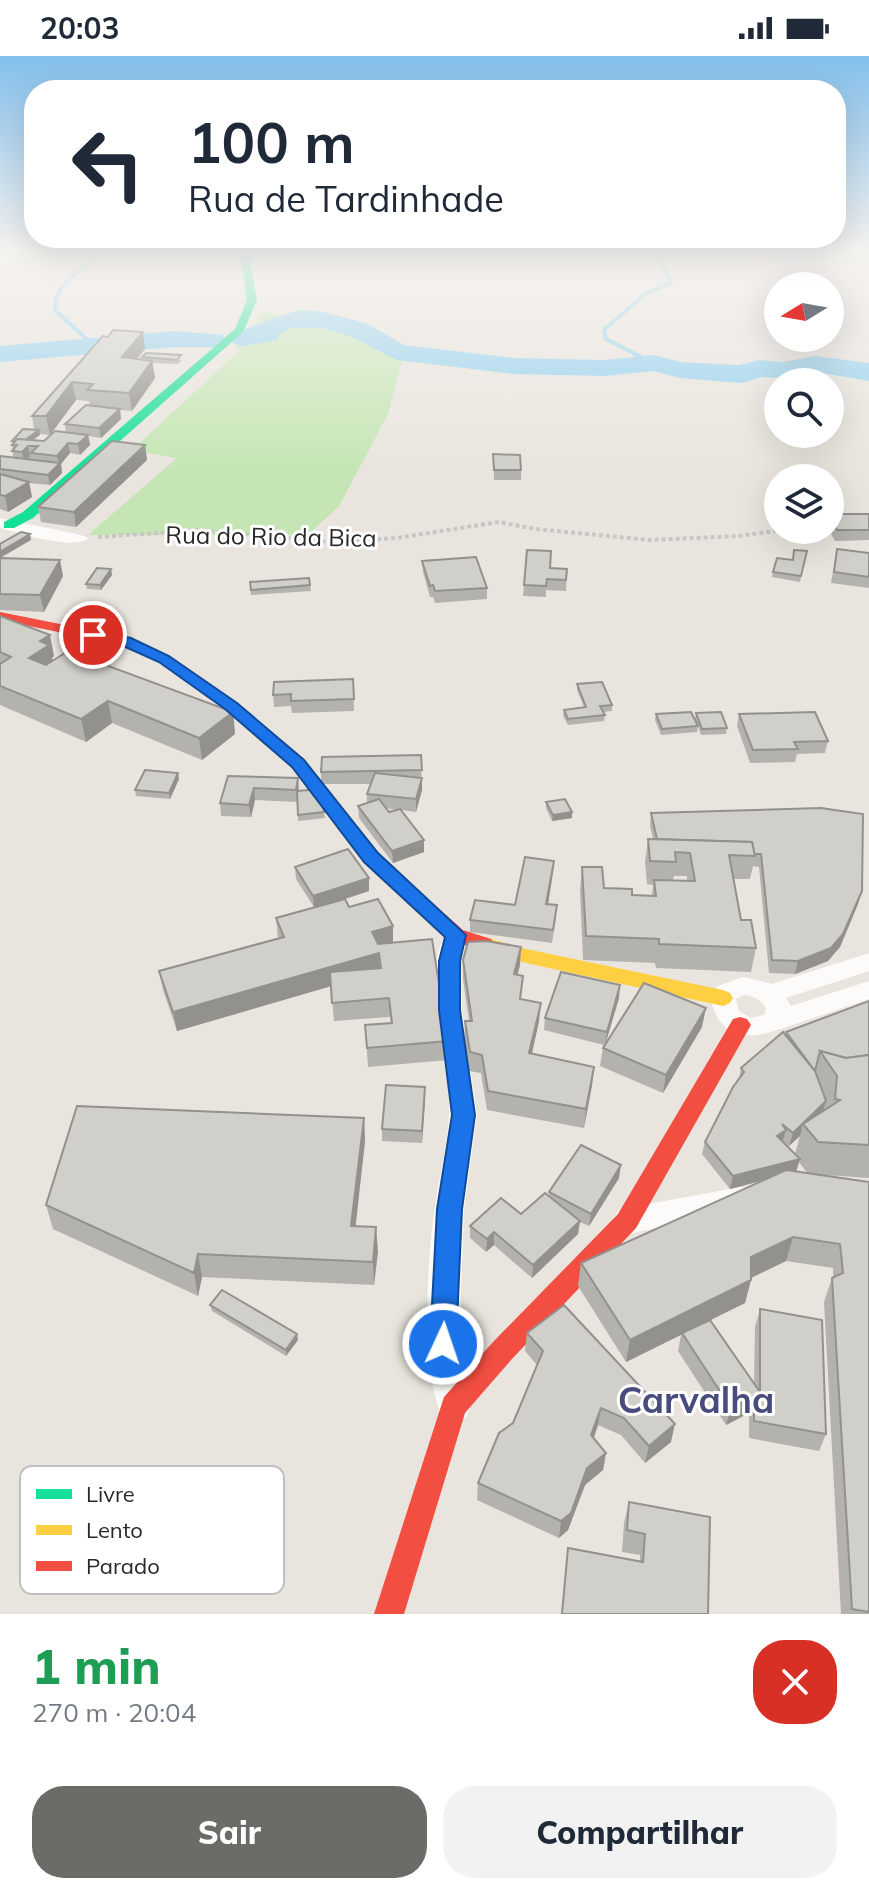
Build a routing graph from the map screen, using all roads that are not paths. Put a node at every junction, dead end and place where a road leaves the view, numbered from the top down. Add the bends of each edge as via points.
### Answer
1 (243, 324) edge
2 (4, 524) edge
3 (81, 538) road end
4 (0, 616) edge
5 (456, 935) junction
6 (869, 962) edge
7 (869, 990) edge
8 (770, 994) junction
9 (723, 998) junction
10 (775, 1021) junction
11 (740, 1025) junction
12 (767, 1193) edge
13 (627, 1221) junction
14 (454, 1406) junction
15 (389, 1614) edge

1 - 2 street via 28,515
2 - 3 street
4 - 5 street via 125,641 164,659 298,763 371,858
5 - 9 street via 526,956
5 - 14 street via 449,961 449,1010 463,1115 449,1209 443,1344
6 - 8 street
7 - 10 street
8 - 9 street via 743,986
8 - 10 street via 779,1008
9 - 11 street via 724,1010
10 - 11 street via 760,1028
11 - 13 street
12 - 13 street
13 - 14 street
14 - 15 street

